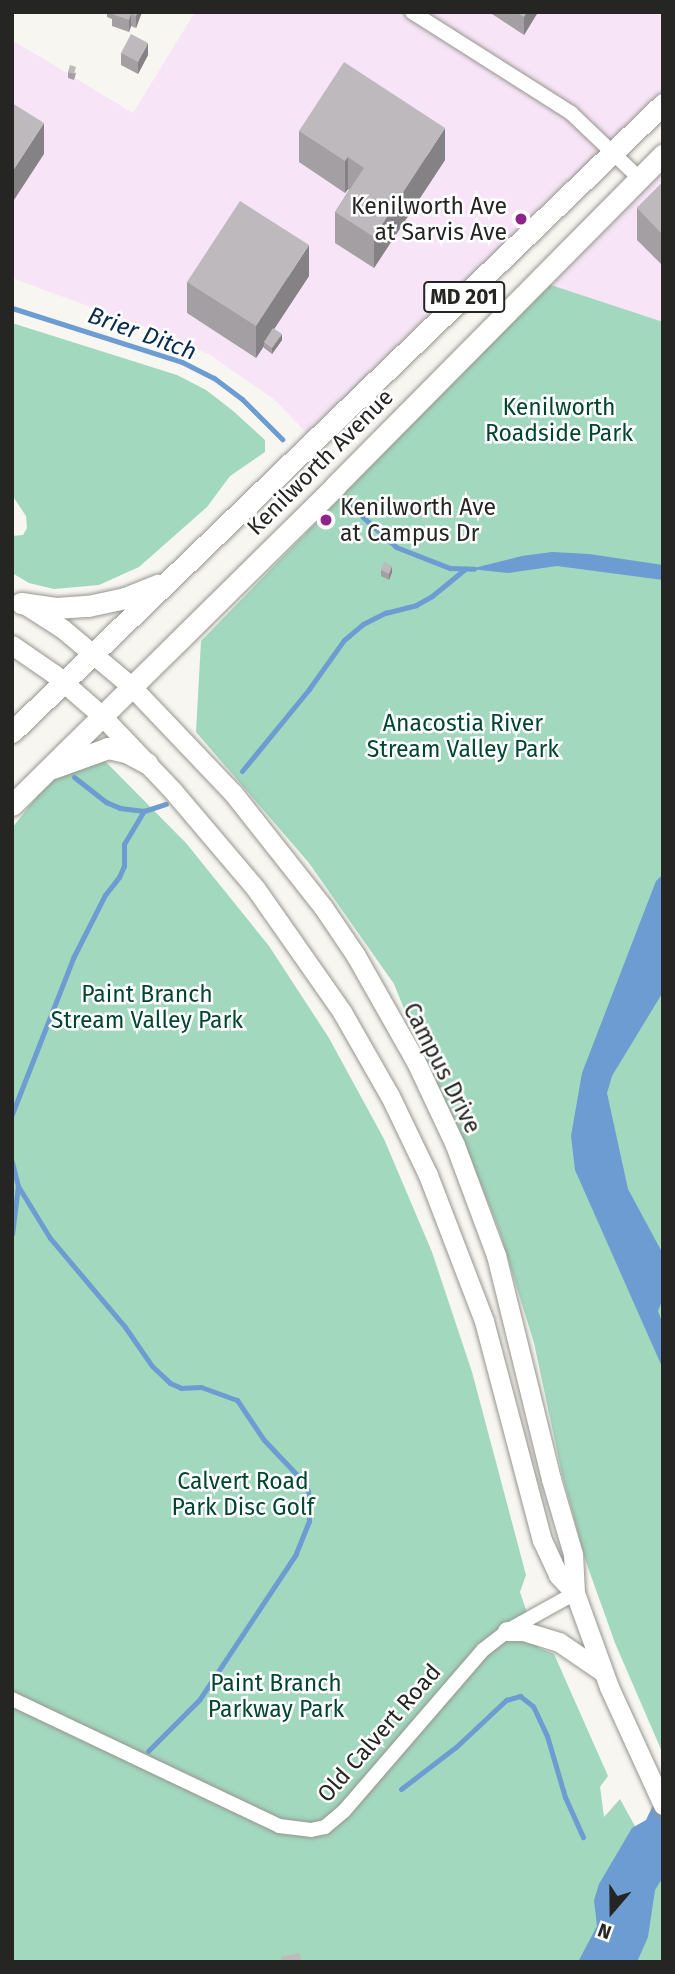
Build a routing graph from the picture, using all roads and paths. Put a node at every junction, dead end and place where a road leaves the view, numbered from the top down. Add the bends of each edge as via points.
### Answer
1 (412, 12) edge
2 (663, 104) edge
3 (614, 152) junction
4 (663, 154) edge
5 (639, 178) junction
6 (169, 581) junction
7 (17, 601) edge
8 (12, 645) edge
9 (94, 654) junction
10 (64, 683) junction
11 (131, 686) junction
12 (100, 715) junction
13 (12, 732) edge
14 (147, 763) junction
15 (44, 772) junction
16 (12, 805) edge
17 (575, 1593) junction
18 (507, 1632) junction
19 (603, 1672) junction
20 (12, 1699) edge
21 (663, 1805) edge

1 - 3 street via 570,113
2 - 3 main road, Kenilworth Avenue / MD 201
3 - 5 street
3 - 6 main road, Kenilworth Avenue / MD 201
4 - 5 main road, Kenilworth Avenue / MD 201
5 - 11 main road, Kenilworth Avenue / MD 201
6 - 7 main road via 104,604 56,608
6 - 9 main road, Kenilworth Avenue / MD 201
7 - 9 main road, Campus Drive
8 - 10 main road, Campus Drive
9 - 10 main road, Kenilworth Avenue / MD 201
9 - 11 main road, Campus Drive
10 - 12 main road, Campus Drive
10 - 13 main road, Kenilworth Avenue / MD 201
11 - 12 main road, Kenilworth Avenue / MD 201
11 - 17 main road, Campus Drive via 233,793 297,871 355,956 416,1062 455,1145 496,1255 572,1554
12 - 14 main road, Campus Drive
12 - 15 main road, Kenilworth Avenue / MD 201
14 - 15 main road via 108,747
14 - 17 main road, Campus Drive via 256,889 321,979 390,1096 428,1175 484,1321 542,1541 558,1575
15 - 16 main road, Kenilworth Avenue / MD 201
17 - 18 street, Old Calvert Road
17 - 19 main road, Campus Drive
18 - 19 main road via 523,1631 559,1642
18 - 20 street, Old Calvert Road via 469,1664 344,1811 325,1827 311,1830 279,1825
19 - 21 main road, Campus Drive

